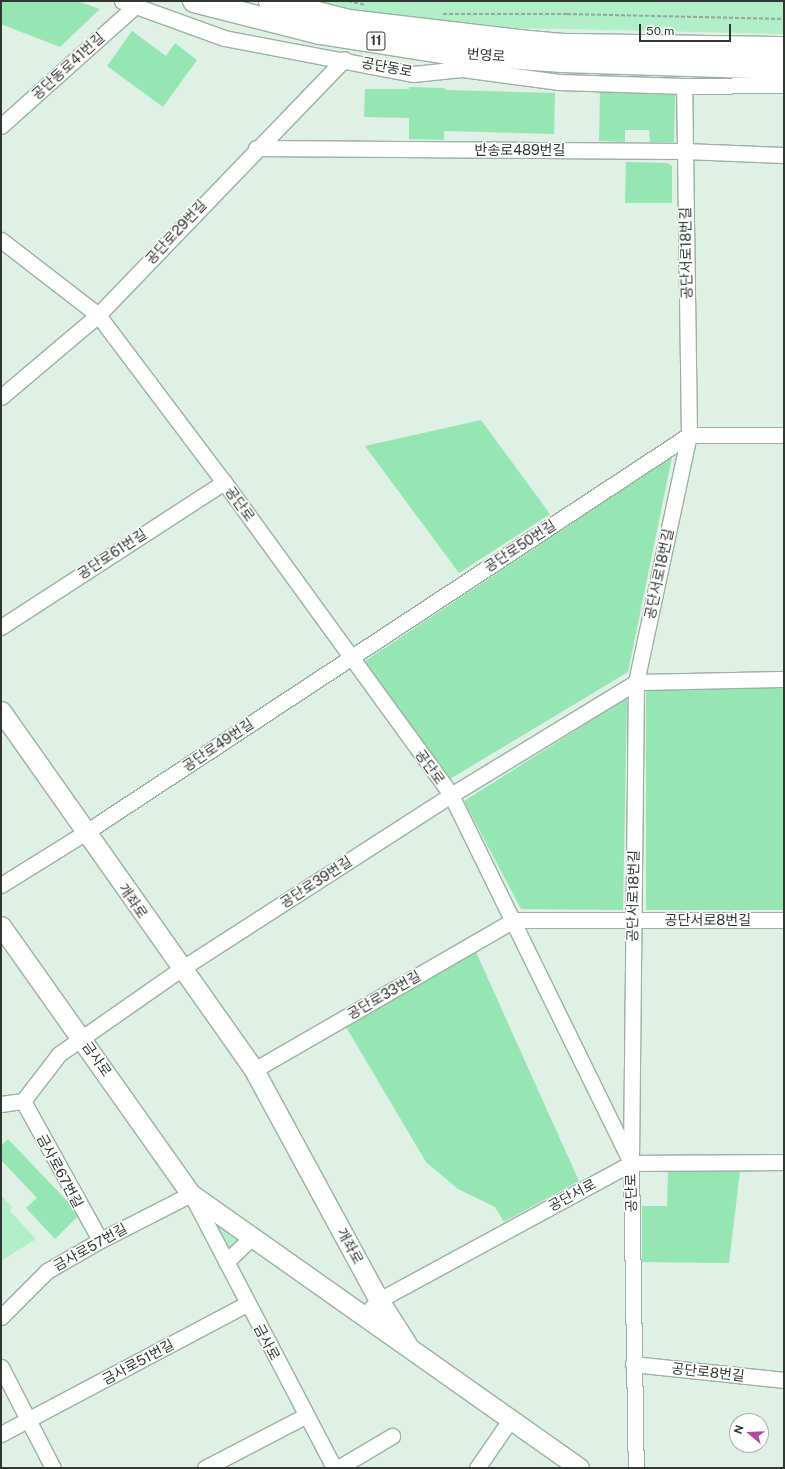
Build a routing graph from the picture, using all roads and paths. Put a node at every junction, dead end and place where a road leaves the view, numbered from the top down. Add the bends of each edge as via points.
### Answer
1 (194, 1) edge
2 (270, 1) edge
3 (348, 1) edge
4 (129, 3) edge
5 (370, 5) dead end
6 (437, 14) dead end
7 (784, 19) edge
8 (784, 48) edge
9 (562, 53) junction
10 (344, 59) junction
11 (784, 68) edge
12 (784, 85) edge
13 (684, 86) junction
14 (1, 126) edge
15 (256, 148) junction
16 (684, 151) junction
17 (784, 155) edge
18 (1, 240) edge
19 (98, 315) junction
20 (1, 397) edge
21 (689, 435) junction
22 (784, 435) edge
23 (224, 482) junction
24 (1, 626) edge
25 (350, 657) junction
26 (784, 680) edge
27 (636, 682) junction
28 (1, 711) edge
29 (451, 795) junction
30 (86, 832) junction
31 (1, 885) edge
32 (514, 920) junction
33 (632, 920) junction
34 (784, 920) edge
35 (1, 926) edge
36 (181, 968) junction
37 (81, 1037) junction
38 (254, 1070) junction
39 (22, 1101) junction
40 (1, 1104) edge
41 (784, 1162) edge
42 (631, 1163) junction
43 (191, 1194) junction
44 (252, 1237) junction
45 (100, 1240) junction
46 (226, 1262) junction
47 (379, 1300) junction
48 (247, 1304) junction
49 (1, 1317) edge
50 (363, 1317) junction
51 (413, 1352) junction
52 (633, 1364) junction
53 (1, 1367) edge
54 (784, 1380) edge
55 (306, 1416) junction
56 (28, 1420) junction
57 (510, 1420) junction
58 (1, 1434) edge
59 (392, 1436) dead end
60 (54, 1468) edge
61 (205, 1468) edge
62 (334, 1468) edge
63 (338, 1468) edge
64 (477, 1468) edge
65 (579, 1468) edge
66 (636, 1468) edge

1 - 9 highway, 번영로 / 11 via 320,33 447,52
2 - 9 highway, 번영로 / 11 via 349,21
3 - 5 path
4 - 10 street, 공단동로 via 224,38
4 - 14 street, 공단동로41번길
6 - 7 path
8 - 9 highway, 번영로 / 11
9 - 11 highway, 번영로 / 11
10 - 13 street, 공단동로 via 413,74 462,69 559,82
10 - 15 street, 공단로29번길
12 - 13 street
13 - 16 street, 공단서로18번길
15 - 16 street, 반송로489번길
15 - 19 street, 공단로29번길
16 - 17 street, 반송로489번길
16 - 21 street, 공단서로18번길
18 - 19 street, 공단로
19 - 20 street, 공단로29번길
19 - 23 street, 공단로
21 - 22 street
21 - 25 street, 공단로50번길
21 - 27 street, 공단서로18번길
23 - 24 street, 공단로61번길
23 - 25 street, 공단로
25 - 29 street, 공단로
25 - 30 street, 공단로49번길
26 - 27 street
27 - 29 street, 공단로
27 - 33 street, 공단서로18번길
28 - 30 main road, 개좌로
29 - 32 street, 공단로
29 - 36 street, 공단로39번길
30 - 31 street
30 - 36 main road, 개좌로
32 - 33 street
32 - 38 street, 공단로33번길
32 - 42 street, 공단로
33 - 34 street, 공단서로8번길
33 - 42 street, 공단서로18번길
35 - 37 main road, 금사로
36 - 37 street
36 - 38 main road, 개좌로
37 - 39 street via 59,1054
37 - 43 main road, 금사로
38 - 47 main road, 개좌로
39 - 40 street
39 - 45 street, 금사로67번길
41 - 42 street, 공단서로
42 - 47 street, 공단서로
42 - 52 street, 공단로
43 - 44 main road, 금사로
43 - 45 street, 금사로57번길
43 - 46 street, 금사로
44 - 46 street
44 - 50 main road, 금사로
45 - 49 street, 금사로57번길 via 47,1271
46 - 48 street, 금사로
47 - 50 street, 공단서로
47 - 51 main road, 개좌로
48 - 55 street, 금사로
48 - 56 street, 금사로51번길
50 - 51 main road, 금사로
51 - 57 main road, 개좌로
52 - 54 street, 공단로8번길
52 - 66 street, 공단로
53 - 56 street
55 - 61 street
55 - 62 street, 금사로
56 - 58 street, 금사로51번길
56 - 60 street
57 - 64 street
57 - 65 main road, 개좌로
59 - 63 street

